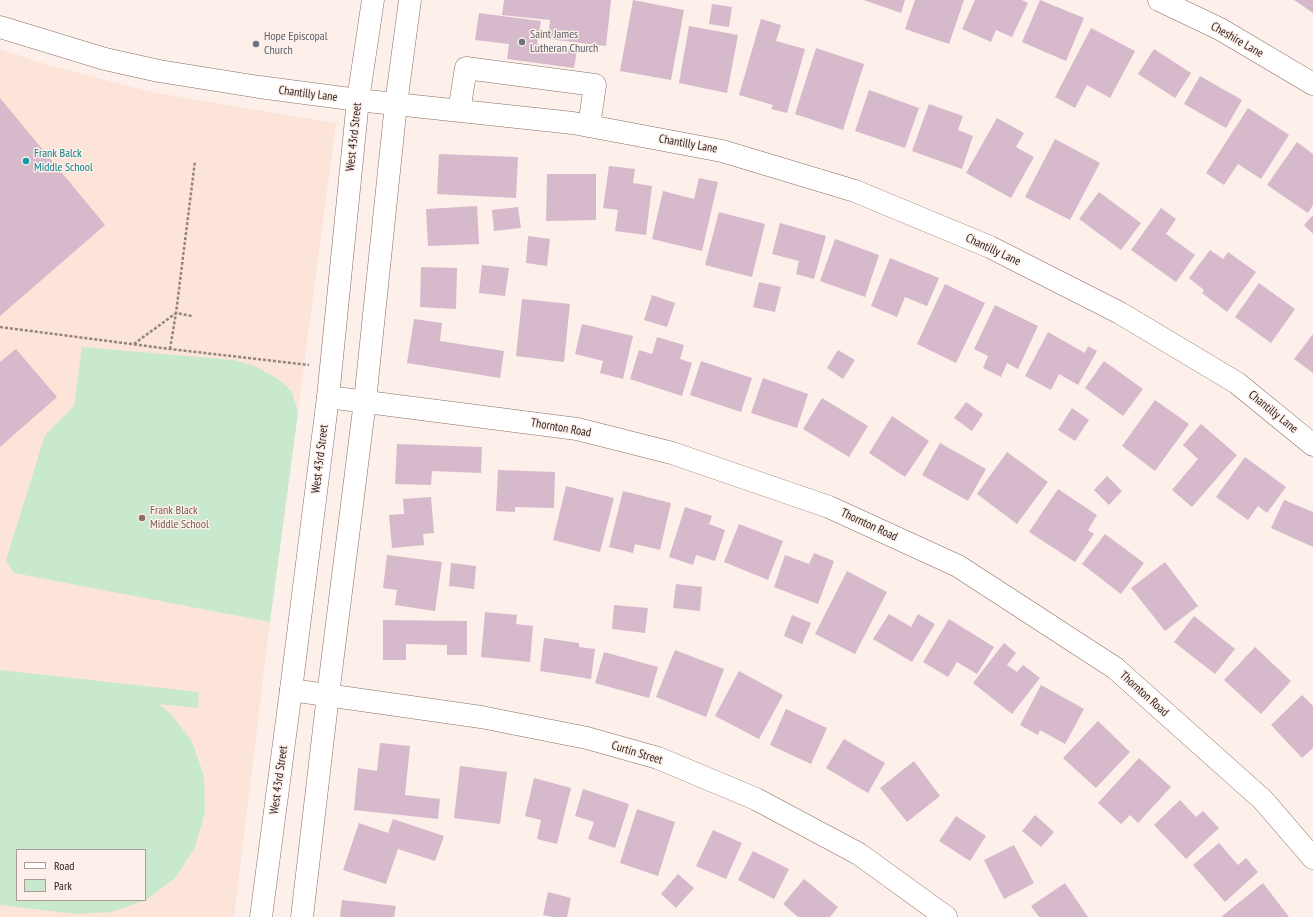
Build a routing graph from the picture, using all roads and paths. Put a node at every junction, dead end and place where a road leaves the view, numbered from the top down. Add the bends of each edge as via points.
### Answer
1 (372, 0) edge
2 (410, 0) edge
3 (1159, 0) edge
4 (0, 27) edge
5 (1313, 84) edge
6 (358, 100) junction
7 (396, 104) junction
8 (459, 111) junction
9 (590, 126) junction
10 (195, 161) dead end
11 (176, 313) junction
12 (192, 316) dead end
13 (0, 326) edge
14 (134, 344) junction
15 (170, 349) junction
16 (330, 368) junction
17 (328, 397) junction
18 (365, 401) junction
19 (1313, 445) edge
20 (292, 690) junction
21 (328, 695) junction
22 (1313, 858) edge
23 (261, 917) edge
24 (302, 917) edge
25 (946, 917) edge

1 - 6 street, West 43rd Street
2 - 7 street
3 - 5 street, Cheshire Lane via 1220,29
4 - 6 street, Chantilly Lane via 105,59 159,71 259,88
6 - 7 street, Chantilly Lane
6 - 16 street, West 43rd Street
7 - 8 street, Chantilly Lane
7 - 18 street
8 - 9 street, Chantilly Lane
8 - 9 street via 466,68 595,85
9 - 19 street, Chantilly Lane via 722,151 855,191 990,247 1120,313 1224,376
10 - 11 path
11 - 12 path
11 - 14 path
11 - 15 path
13 - 14 path
14 - 15 path
15 - 16 path
16 - 17 street, West 43rd Street
17 - 18 street, Thornton Road
17 - 20 street, West 43rd Street
18 - 21 street
18 - 22 street, Thornton Road via 577,429 672,452 829,507 958,566 1115,668 1263,800
20 - 21 street, Curtin Street
20 - 23 street, West 43rd Street
21 - 24 street
21 - 25 street, Curtin Street via 481,717 587,738 658,758 756,799 859,854

